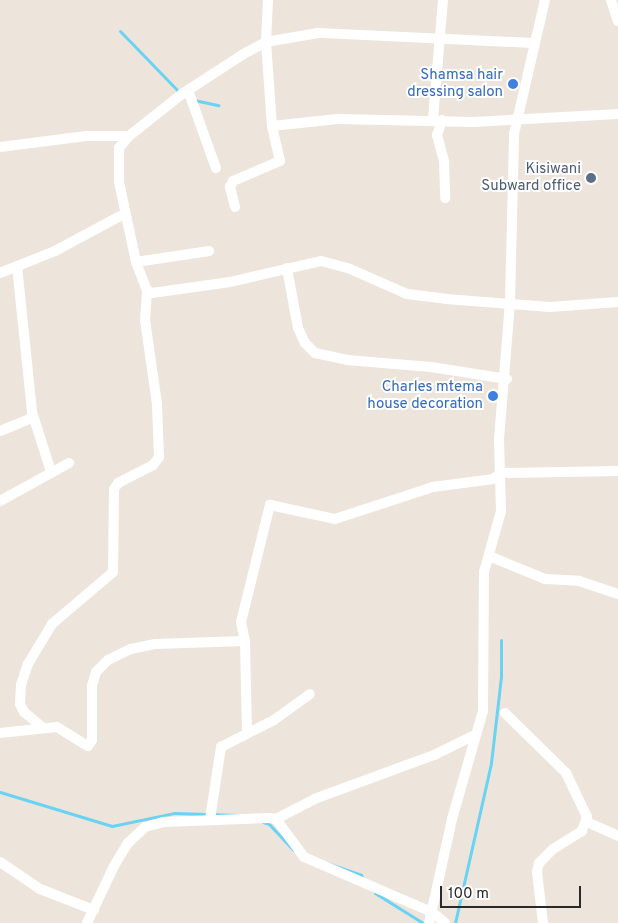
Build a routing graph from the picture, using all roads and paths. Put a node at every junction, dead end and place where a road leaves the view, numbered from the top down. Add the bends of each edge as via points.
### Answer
1 (268, 0) edge
2 (443, 0) edge
3 (545, 0) edge
4 (611, 0) edge
5 (618, 21) edge
6 (440, 37) junction
7 (266, 42) junction
8 (533, 43) junction
9 (188, 90) junction
10 (618, 114) edge
11 (438, 119) junction
12 (518, 120) junction
13 (272, 126) junction
14 (129, 136) junction
15 (0, 147) edge
16 (216, 168) dead end
17 (445, 198) dead end
18 (235, 207) dead end
19 (124, 214) junction
20 (209, 251) dead end
21 (136, 262) junction
22 (17, 266) junction
23 (287, 268) junction
24 (0, 273) edge
25 (147, 290) junction
26 (510, 302) junction
27 (618, 302) edge
28 (507, 379) junction
29 (33, 418) junction
30 (0, 431) edge
31 (69, 463) dead end
32 (618, 471) edge
33 (51, 472) junction
34 (501, 474) junction
35 (0, 501) edge
36 (489, 556) junction
37 (618, 594) edge
38 (245, 641) junction
39 (310, 694) dead end
40 (504, 713) dead end
41 (42, 727) junction
42 (247, 731) junction
43 (0, 733) edge
44 (475, 735) junction
45 (210, 819) junction
46 (276, 820) junction
47 (587, 822) junction
48 (618, 836) edge
49 (0, 862) edge
50 (94, 910) junction
51 (432, 912) junction
52 (87, 923) edge
53 (429, 923) edge
54 (446, 923) edge
55 (543, 923) edge

1 - 7 street
2 - 6 street
3 - 8 street
4 - 5 street
6 - 7 street via 318,33
6 - 8 street
6 - 11 street
7 - 9 street
7 - 13 street
8 - 12 street
9 - 14 street
9 - 16 street
10 - 12 street
11 - 12 street
11 - 13 street via 338,119
11 - 17 street
12 - 26 street via 514,134
13 - 18 street via 280,162 232,181 230,187
14 - 15 street via 86,136
14 - 19 street via 117,154
19 - 21 street
19 - 22 street via 92,233
20 - 21 street
21 - 25 street
22 - 24 street
22 - 29 street
23 - 25 street via 188,290 159,294
23 - 26 street via 321,261 350,269 407,294 446,300
23 - 28 street via 298,328 305,343 315,353 347,360 431,367
25 - 41 street via 145,320 157,404 159,457 153,465 118,482 114,489 113,572 52,624 28,664 21,685 20,704
26 - 27 street via 550,307
26 - 28 street
28 - 34 street via 499,439
29 - 30 street
29 - 33 street
31 - 33 street
32 - 34 street
33 - 35 street
34 - 36 street via 501,511
34 - 38 street via 493,479 434,487 335,519 270,505 241,622
36 - 37 street via 545,579 579,581
36 - 44 street via 484,572 483,711
38 - 41 street via 155,644 119,653 96,672 90,701 92,735 89,745 83,746 57,727
38 - 42 street
39 - 42 street via 274,720
40 - 47 street via 566,773 586,808
41 - 43 street
42 - 45 street via 224,744 219,751
44 - 46 street via 434,755 317,798
44 - 51 street via 452,819
45 - 46 street
45 - 50 street via 164,822 141,830 114,866
46 - 51 street via 304,856
47 - 48 street
47 - 55 street via 582,831 553,849 539,863 537,872
49 - 50 street via 40,889
50 - 52 street
51 - 53 street
51 - 54 street

